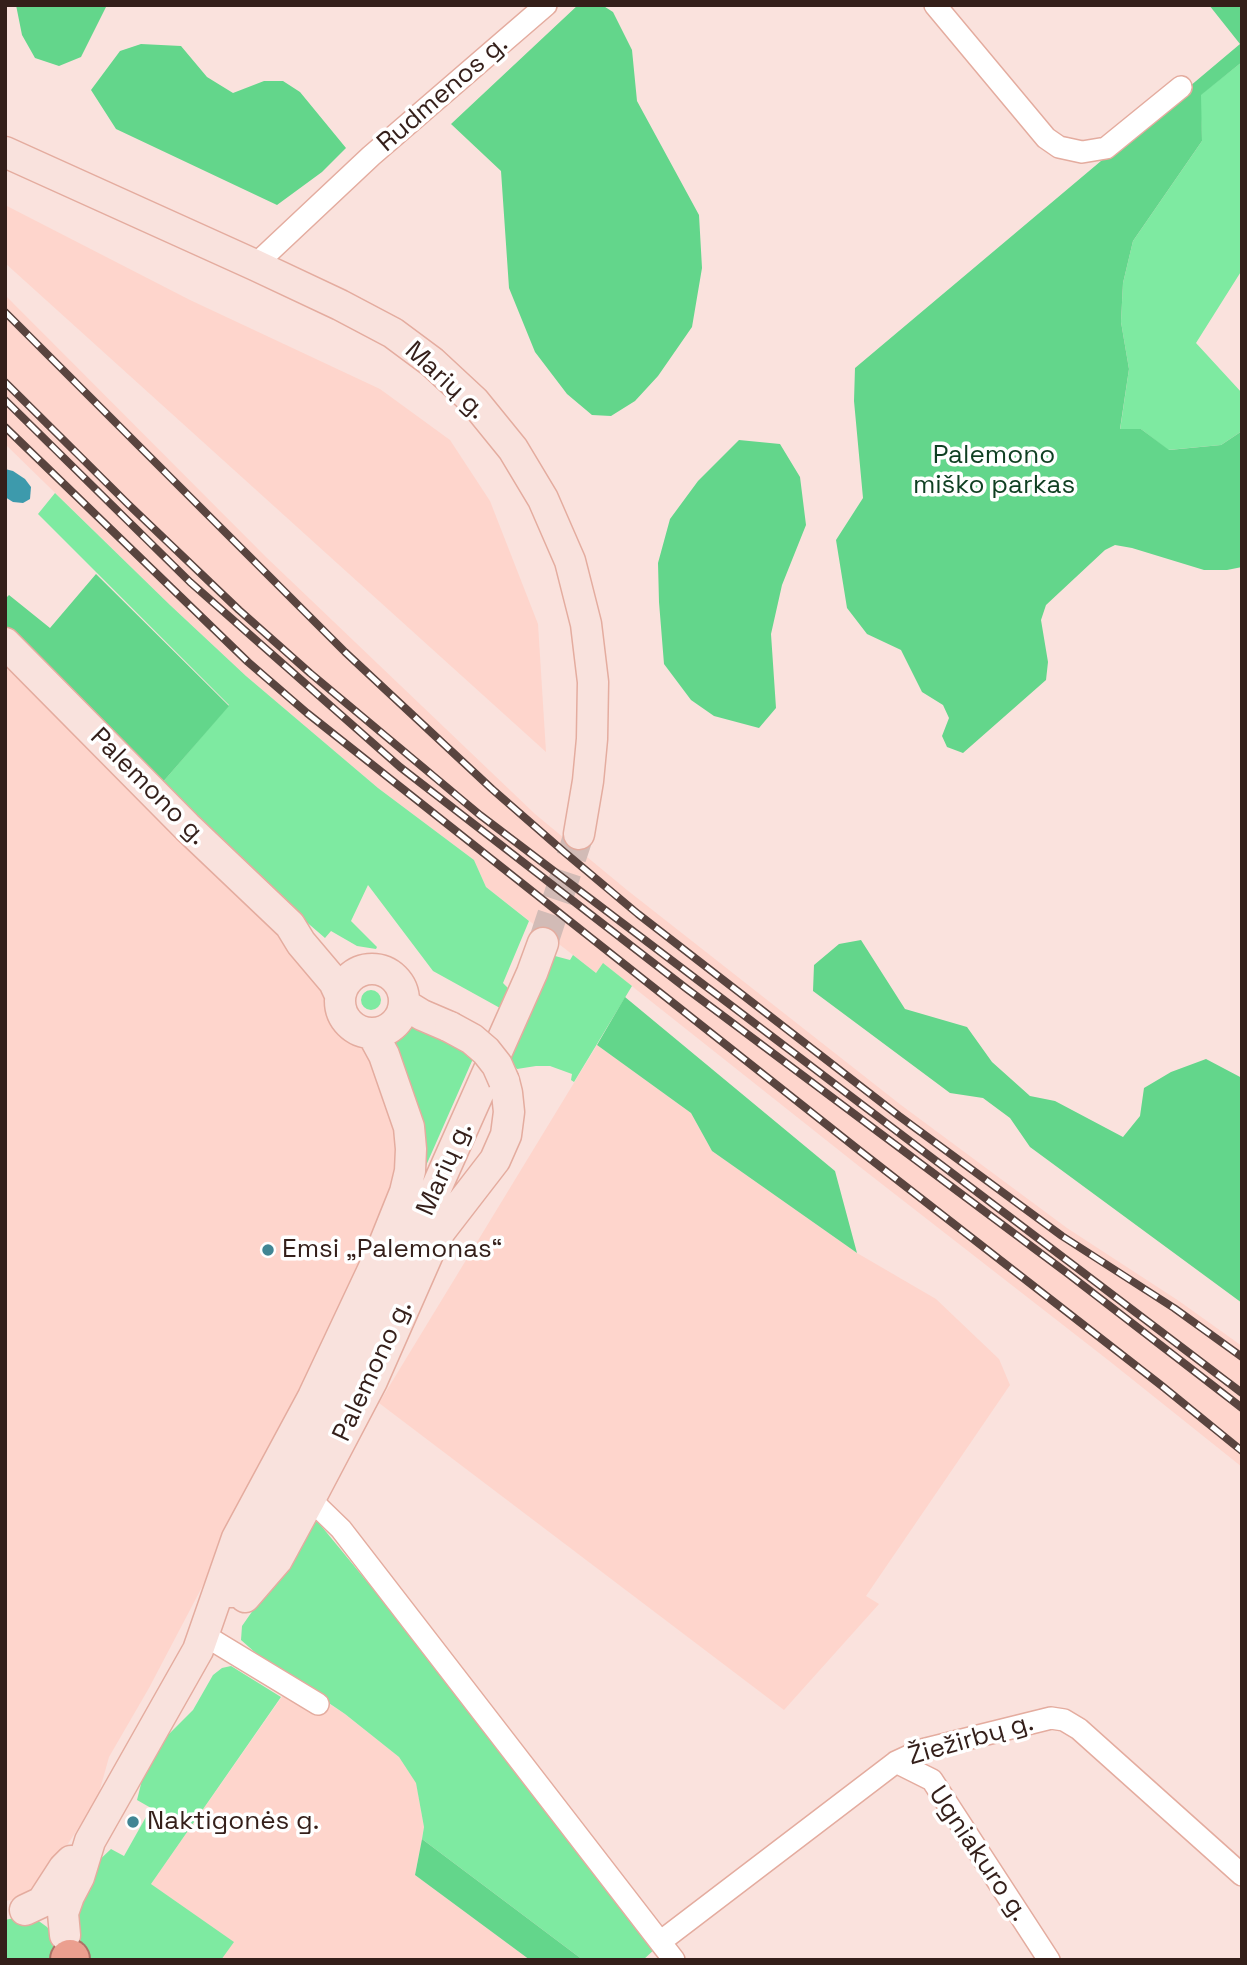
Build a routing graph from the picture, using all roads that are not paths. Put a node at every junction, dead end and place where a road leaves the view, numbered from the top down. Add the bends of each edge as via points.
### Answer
1 (546, 5) edge
2 (935, 5) edge
3 (1181, 88) dead end
4 (5, 152) edge
5 (255, 265) junction
6 (5, 643) edge
7 (579, 834) tunnel mouth
8 (293, 929) junction
9 (543, 943) tunnel mouth
10 (358, 972) junction
11 (340, 995) junction
12 (404, 1004) junction
13 (372, 1033) junction
14 (310, 1499) junction
15 (204, 1644) junction
16 (318, 1704) dead end
17 (896, 1762) junction
18 (90, 1841) junction
19 (1242, 1875) edge
20 (15, 1912) edge
21 (660, 1942) junction
22 (69, 1954) edge
23 (674, 1960) edge
24 (1048, 1960) edge

1 - 5 street, Rudmenos g. via 371,156
2 - 3 street via 1059,148 1082,152 1106,148
4 - 5 street, Marių g.
5 - 7 street, Marių g. via 393,333 432,362 474,401 513,449 543,499 570,561 586,624 593,682 592,739
6 - 8 street, Palemono g.
8 - 10 street, Palemono g. via 310,935
8 - 11 street, Palemono g.
9 - 15 street, Marių g. via 375,1321
10 - 11 street via 349,977
10 - 12 street via 369,968 391,974 404,993
11 - 13 street, Palemono g. via 344,1017 352,1026
12 - 13 street via 394,1025
12 - 14 street, Palemono g., bridge via 472,1039 497,1065 507,1093 506,1135 495,1160 431,1247 372,1381
13 - 15 street, Palemono g. via 409,1127 410,1171 405,1192 379,1259 313,1397 237,1538
14 - 15 street, Palemono g. via 277,1560
14 - 21 street via 341,1529
15 - 16 street
15 - 18 street, Palemono g.
17 - 19 street, Žiežirbų g. via 922,1750 1038,1721 1064,1720
17 - 21 street, Žiežirbų g.
17 - 24 street, Ugniakuro g. via 932,1780
18 - 20 street, Palemono g. via 64,1868 42,1902
18 - 22 street, Palemono g. via 63,1913
20 - 22 street via 48,1917 58,1925
21 - 23 street

